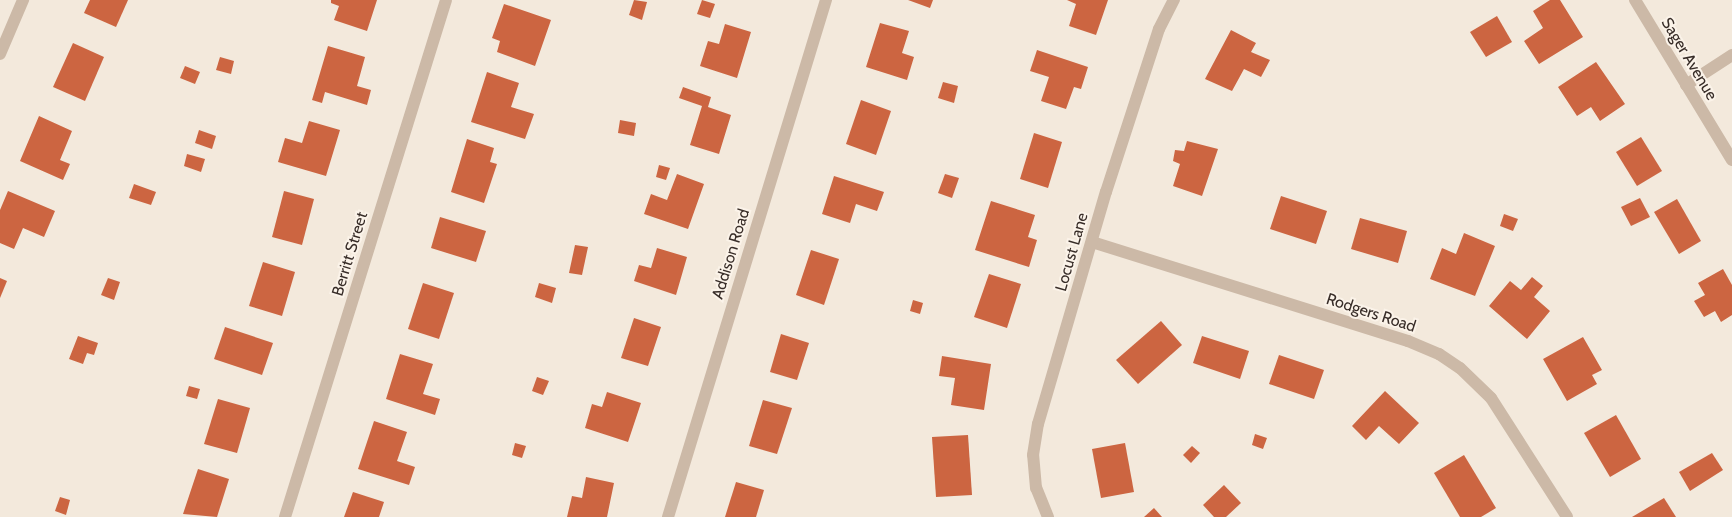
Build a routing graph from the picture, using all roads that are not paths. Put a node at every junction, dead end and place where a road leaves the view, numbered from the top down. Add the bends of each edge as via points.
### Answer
1 (23, 0) edge
2 (446, 0) edge
3 (826, 0) edge
4 (1174, 0) edge
5 (1634, 0) edge
6 (0, 54) edge
7 (1732, 55) edge
8 (1686, 85) junction
9 (1732, 160) edge
10 (1092, 242) junction
11 (285, 517) edge
12 (668, 517) edge
13 (1048, 517) edge
14 (1567, 517) edge

1 - 6 street
2 - 11 street, Berritt Street
3 - 12 street, Addison Road
4 - 10 street, Locust Lane via 1159,29
5 - 8 street, Sager Avenue
7 - 8 street
8 - 9 street, Sager Avenue
10 - 13 street, Locust Lane via 1038,424 1033,455 1036,488
10 - 14 street, Rodgers Road via 1408,341 1439,354 1460,368 1492,398

